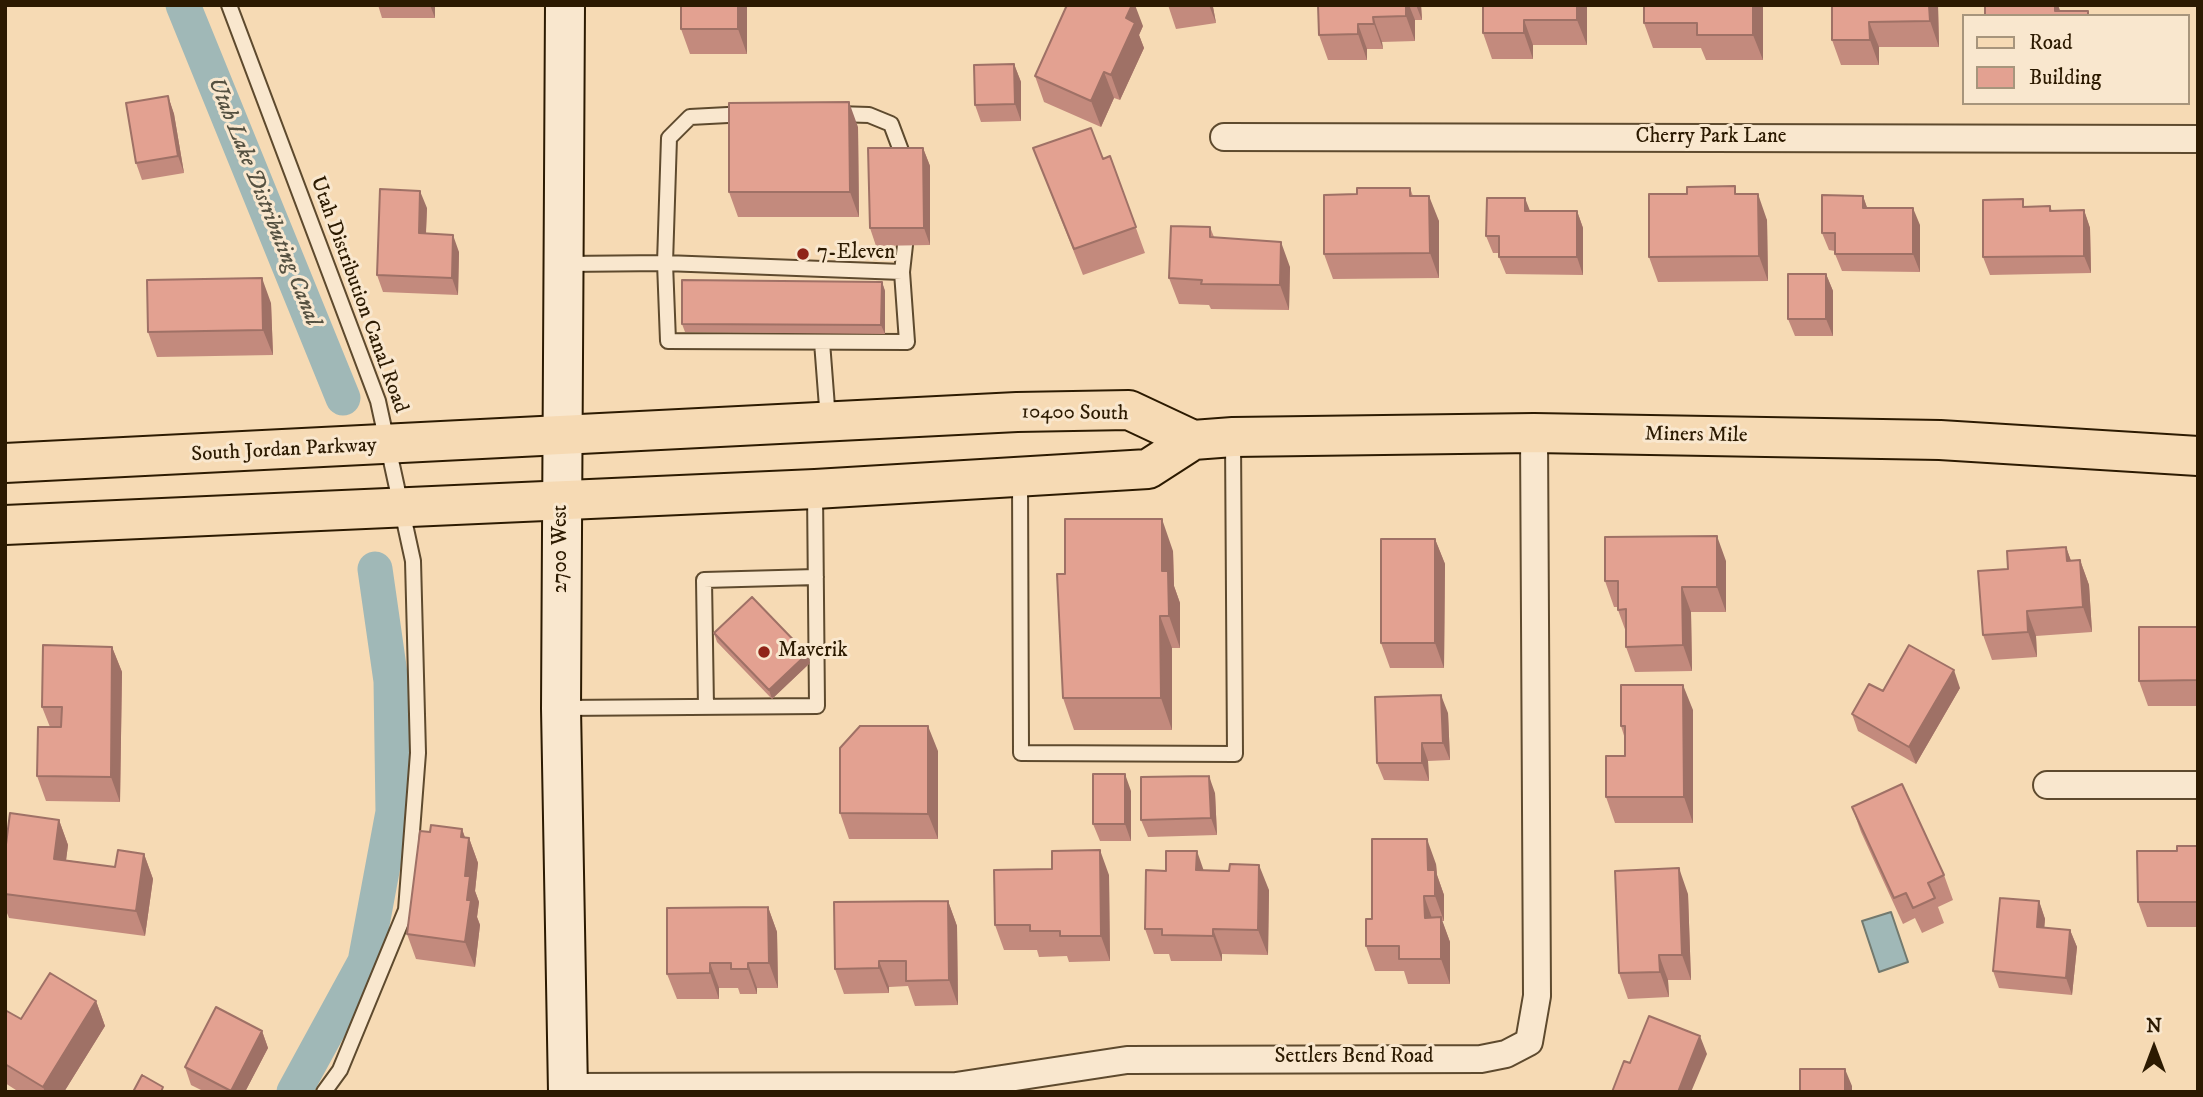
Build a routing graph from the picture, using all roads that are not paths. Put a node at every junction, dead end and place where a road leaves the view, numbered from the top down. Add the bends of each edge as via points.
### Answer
1 (229, 5) edge
2 (565, 5) edge
3 (766, 114) edge
4 (817, 114) edge
5 (1224, 137) dead end
6 (2198, 139) edge
7 (906, 166) edge
8 (905, 245) edge
9 (664, 263) junction
10 (564, 264) junction
11 (902, 272) junction
12 (822, 342) junction
13 (828, 423) junction
14 (1534, 433) junction
15 (563, 436) junction
16 (1233, 438) junction
17 (1193, 440) junction
18 (388, 446) junction
19 (2198, 456) edge
20 (5, 463) edge
21 (1020, 477) junction
22 (815, 489) junction
23 (562, 500) junction
24 (401, 507) junction
25 (5, 525) edge
26 (816, 577) junction
27 (706, 707) junction
28 (561, 708) junction
29 (2047, 785) dead end
30 (2198, 785) edge
31 (568, 1089) edge
32 (324, 1092) edge

1 - 18 lane, Utah Distribution Canal Road via 378,401
2 - 10 main road, 2700 West
3 - 9 lane via 691,117 669,138
4 - 7 lane via 869,115 891,124
5 - 6 street, Cherry Park Lane
8 - 11 lane
9 - 10 lane
9 - 11 lane
9 - 12 lane via 668,341
10 - 15 main road, 2700 West
11 - 12 lane via 907,342
12 - 13 lane
13 - 15 main road, 10400 South
13 - 17 main road, 10400 South via 1129,410
14 - 16 main road, Miners Mile
14 - 19 main road, Miners Mile via 1940,440
14 - 31 street, Settlers Bend Road via 1537,996 1529,1042 1506,1054 1481,1059 1127,1060 956,1086
15 - 18 main road, South Jordan Parkway
15 - 23 main road, 2700 West
16 - 17 main road, Miners Mile
16 - 21 lane via 1235,754 1021,753
17 - 21 main road via 1148,469
18 - 20 main road, South Jordan Parkway
18 - 24 lane, Utah Distribution Canal Road
21 - 22 main road
22 - 23 main road
22 - 26 lane
23 - 24 main road
23 - 28 main road, 2700 West
24 - 25 main road
24 - 32 lane, Utah Distribution Canal Road via 413,561 418,753 406,910 340,1070
26 - 27 lane via 704,580
26 - 27 lane via 817,706
27 - 28 lane
28 - 31 main road, 2700 West
29 - 30 street

